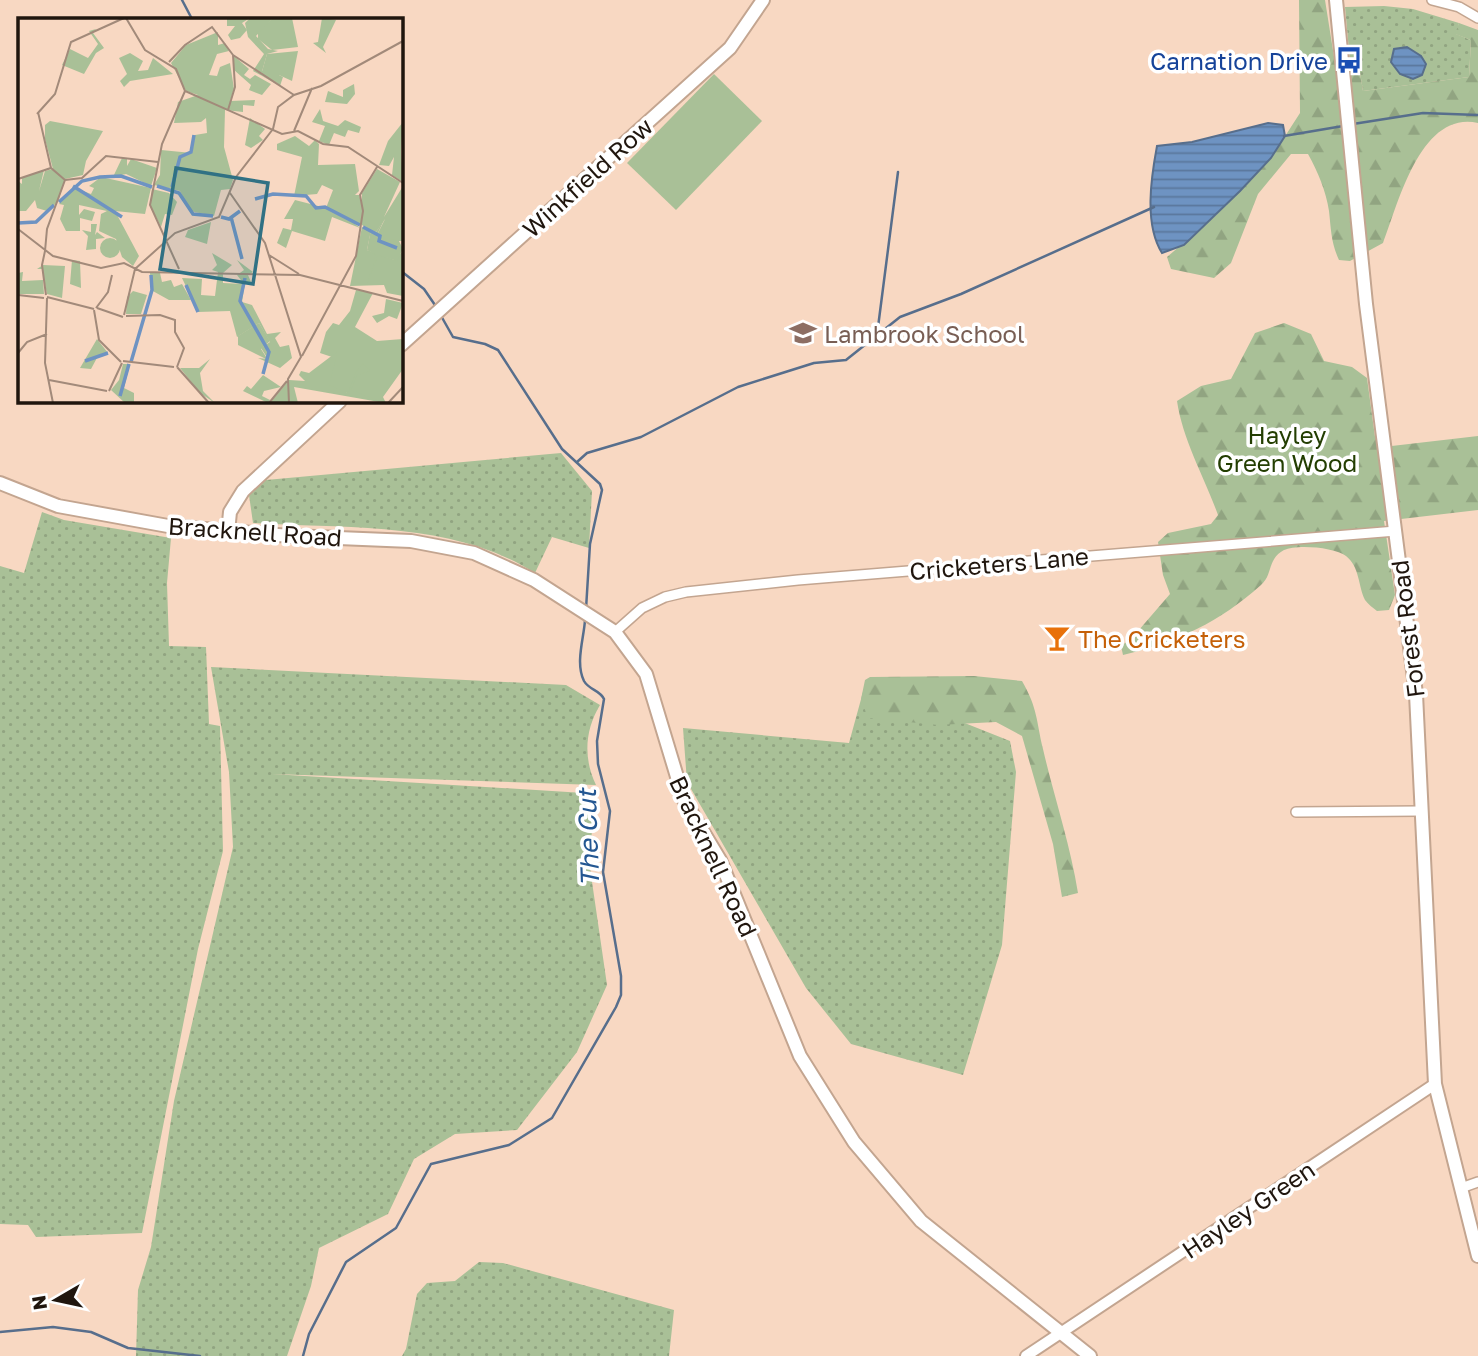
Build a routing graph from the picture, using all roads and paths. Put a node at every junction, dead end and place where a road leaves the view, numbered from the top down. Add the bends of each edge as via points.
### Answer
1 (763, 0) edge
2 (1336, 0) edge
3 (1432, 0) edge
4 (1460, 4) edge
5 (1478, 18) edge
6 (402, 344) edge
7 (339, 402) edge
8 (0, 482) edge
9 (1396, 531) junction
10 (228, 532) junction
11 (615, 632) junction
12 (1420, 811) junction
13 (1296, 812) dead end
14 (1435, 1084) junction
15 (1478, 1182) edge
16 (1461, 1188) junction
17 (1478, 1256) edge
18 (1061, 1333) junction
19 (1026, 1356) edge
20 (1090, 1356) edge

1 - 6 main road, Winkfield Row via 730,48
2 - 9 main road, Forest Road via 1366,304
3 - 4 street
4 - 5 street
7 - 10 main road via 243,491 229,512
8 - 10 main road, Bracknell Road via 58,506
9 - 11 street, Cricketers Lane via 685,592 642,608
9 - 12 main road, Forest Road via 1416,694
10 - 11 main road, Bracknell Road via 411,541 474,554 534,580
11 - 18 main road, Bracknell Road via 646,674 684,800 720,860 800,1056 854,1142 921,1221
12 - 13 street
12 - 14 main road, Forest Road
14 - 16 main road, Forest Road
14 - 18 street, Hayley Green
15 - 16 street
16 - 17 main road, Forest Road
18 - 19 street, Hayley Green
18 - 20 main road, Bracknell Road

